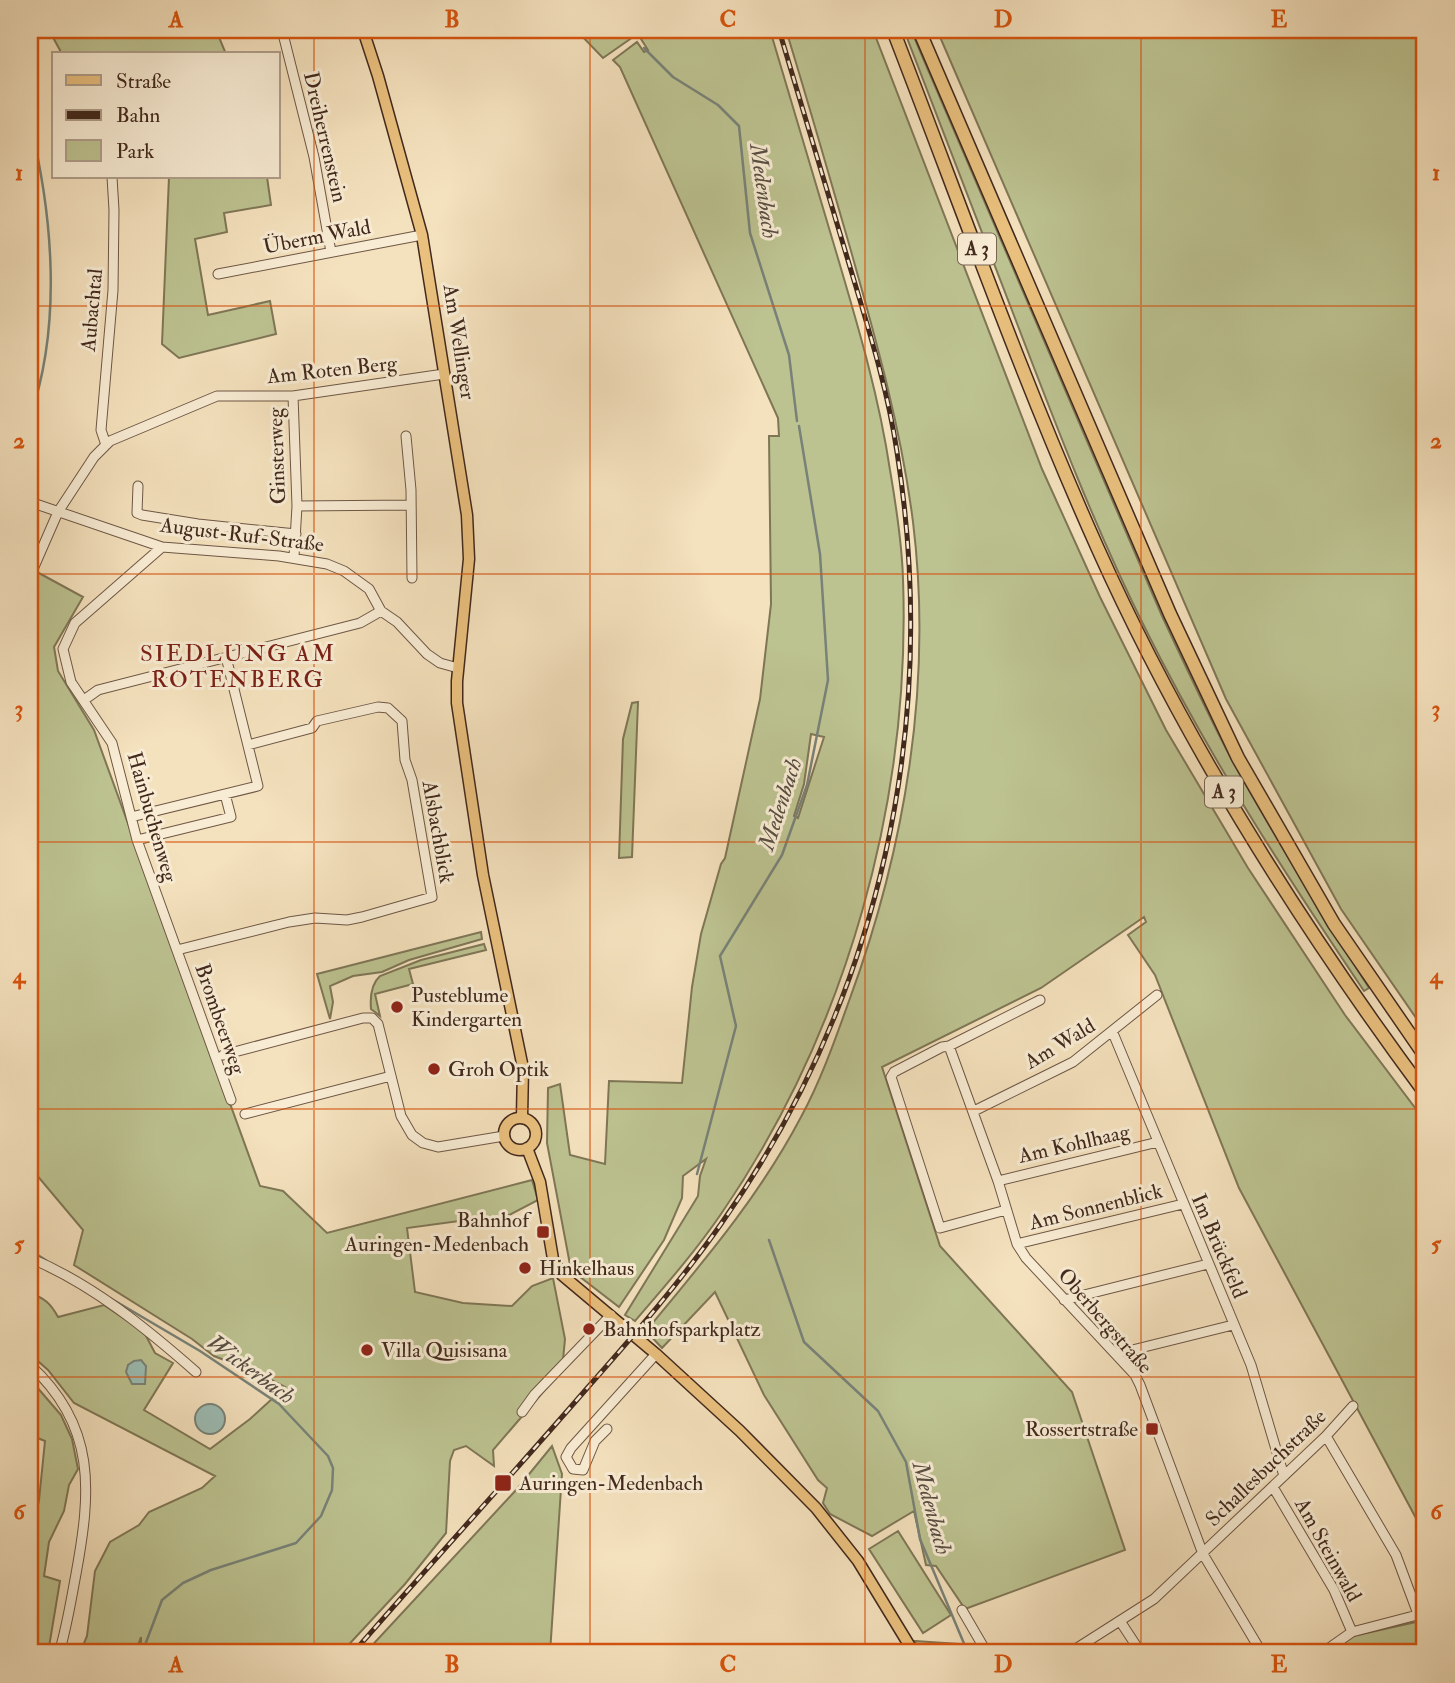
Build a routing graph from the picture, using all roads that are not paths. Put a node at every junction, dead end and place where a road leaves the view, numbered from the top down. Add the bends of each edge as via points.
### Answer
1 (282, 30) edge
2 (363, 30) edge
3 (893, 30) edge
4 (919, 30) edge
5 (112, 178) edge
6 (422, 235) junction
7 (331, 252) junction
8 (218, 274) dead end
9 (444, 374) junction
10 (293, 396) junction
11 (406, 436) dead end
12 (106, 445) junction
13 (138, 486) dead end
14 (30, 502) edge
15 (411, 505) junction
16 (297, 506) junction
17 (58, 512) junction
18 (296, 534) junction
19 (162, 547) junction
20 (295, 557) junction
21 (30, 576) edge
22 (412, 578) dead end
23 (380, 611) junction
24 (226, 657) junction
25 (458, 668) junction
26 (84, 700) junction
27 (248, 745) junction
28 (225, 794) junction
29 (131, 817) junction
30 (136, 840) junction
31 (177, 950) junction
32 (1157, 995) dead end
33 (1040, 1000) dead end
34 (1112, 1032) junction
35 (949, 1046) junction
36 (223, 1055) dead end
37 (1425, 1056) edge
38 (391, 1076) junction
39 (1425, 1093) edge
40 (231, 1100) dead end
41 (974, 1111) junction
42 (245, 1114) dead end
43 (522, 1117) junction
44 (504, 1136) junction
45 (1158, 1142) junction
46 (527, 1148) junction
47 (998, 1181) junction
48 (1183, 1204) junction
49 (1006, 1210) junction
50 (1017, 1244) junction
51 (30, 1258) edge
52 (1208, 1264) junction
53 (1064, 1300) junction
54 (611, 1315) junction
55 (1234, 1325) junction
56 (656, 1354) junction
57 (1116, 1354) junction
58 (30, 1365) edge
59 (196, 1372) dead end
60 (1353, 1406) dead end
61 (522, 1412) dead end
62 (607, 1429) dead end
63 (1326, 1436) junction
64 (1284, 1476) junction
65 (1273, 1487) junction
66 (1203, 1554) junction
67 (962, 1610) dead end
68 (1422, 1614) edge
69 (1120, 1621) junction
70 (1352, 1632) junction
71 (59, 1653) edge
72 (914, 1653) edge
73 (987, 1653) edge
74 (1073, 1653) edge
75 (1141, 1653) edge
76 (1262, 1653) edge
77 (1322, 1653) edge

1 - 7 street, Dreiherrenstein via 314,157
2 - 6 main road, Am Wellinger
3 - 39 highway, A 3 via 1042,420 1137,631 1211,771 1278,882
4 - 37 highway, A 3 via 1165,601 1238,758 1334,924
5 - 12 street, Aubachtal via 114,262 101,430
6 - 7 street, Überm Wald
6 - 9 main road, Am Wellinger
7 - 8 street, Überm Wald
9 - 10 street, Am Roten Berg
9 - 25 main road, Am Wellinger via 467,515 469,559
10 - 12 street, Am Roten Berg via 217,396
10 - 16 street, Ginsterweg
11 - 15 street
12 - 17 street, Am Roten Berg
13 - 18 street via 137,513 142,515
14 - 17 street, August-Ruf-Straße
15 - 16 street
15 - 22 street
16 - 18 street, Ginsterweg
17 - 19 street, August-Ruf-Straße
17 - 21 street, Am Roten Berg
18 - 20 street, Ginsterweg
19 - 20 street, August-Ruf-Straße
19 - 26 street, Hainbuchenweg via 75,623 68,636 63,649 66,667
20 - 23 street, August-Ruf-Straße via 327,564 358,579
23 - 24 street via 360,623
23 - 25 street, August-Ruf-Straße via 433,659
24 - 26 street via 98,690
24 - 27 street
25 - 43 main road, Am Wellinger via 457,703 483,875 523,1068
26 - 29 street, Hainbuchenweg via 112,743
27 - 28 street via 258,786
27 - 31 street, Alsbachblick via 378,707 396,714 402,721 405,760 432,897 362,917 289,922
28 - 29 street
28 - 30 street via 231,817
29 - 30 street, Hainbuchenweg
30 - 31 street, Hainbuchenweg
31 - 40 street, Brombeerweg
32 - 34 street, Am Wald
33 - 35 street
34 - 41 street, Am Wald via 1073,1062
34 - 45 street, Im Brückfeld
35 - 41 street, Oberbergstraße
35 - 49 street via 891,1077 931,1204 940,1228
36 - 38 street via 367,1018 378,1024
38 - 42 street
38 - 44 street via 404,1124 423,1143 446,1146
41 - 47 street, Oberbergstraße
43 - 44 main road via 508,1122
43 - 46 main road via 533,1123 536,1131
44 - 46 main road via 512,1148
45 - 47 street, Am Kohlhaag
45 - 48 street, Im Brückfeld
46 - 54 main road via 540,1182 556,1268
47 - 49 street, Oberbergstraße
48 - 50 street, Am Sonnenblick
48 - 52 street, Im Brückfeld
49 - 50 street, Oberbergstraße
50 - 53 street, Oberbergstraße
51 - 59 street via 101,1296
52 - 53 street
52 - 55 street, Im Brückfeld
53 - 57 street, Oberbergstraße
54 - 56 main road
54 - 61 street
55 - 57 street
55 - 64 street, Im Brückfeld via 1251,1365
56 - 62 street via 571,1448 566,1457 573,1469 587,1469 595,1441
56 - 72 main road via 816,1508 858,1561
57 - 66 street, Oberbergstraße via 1140,1385
58 - 71 street via 68,1412 87,1473 83,1536
60 - 63 street, Schallesbuchstraße
63 - 64 street, Schallesbuchstraße
63 - 68 street via 1396,1555
64 - 65 street, Schallesbuchstraße
65 - 66 street, Schallesbuchstraße
65 - 70 street, Am Steinwald via 1334,1590
66 - 69 street, Schallesbuchstraße via 1154,1599
66 - 76 street, Oberbergstraße
67 - 73 street
68 - 70 street
69 - 74 street, Schallesbuchstraße
69 - 75 street
70 - 77 street

